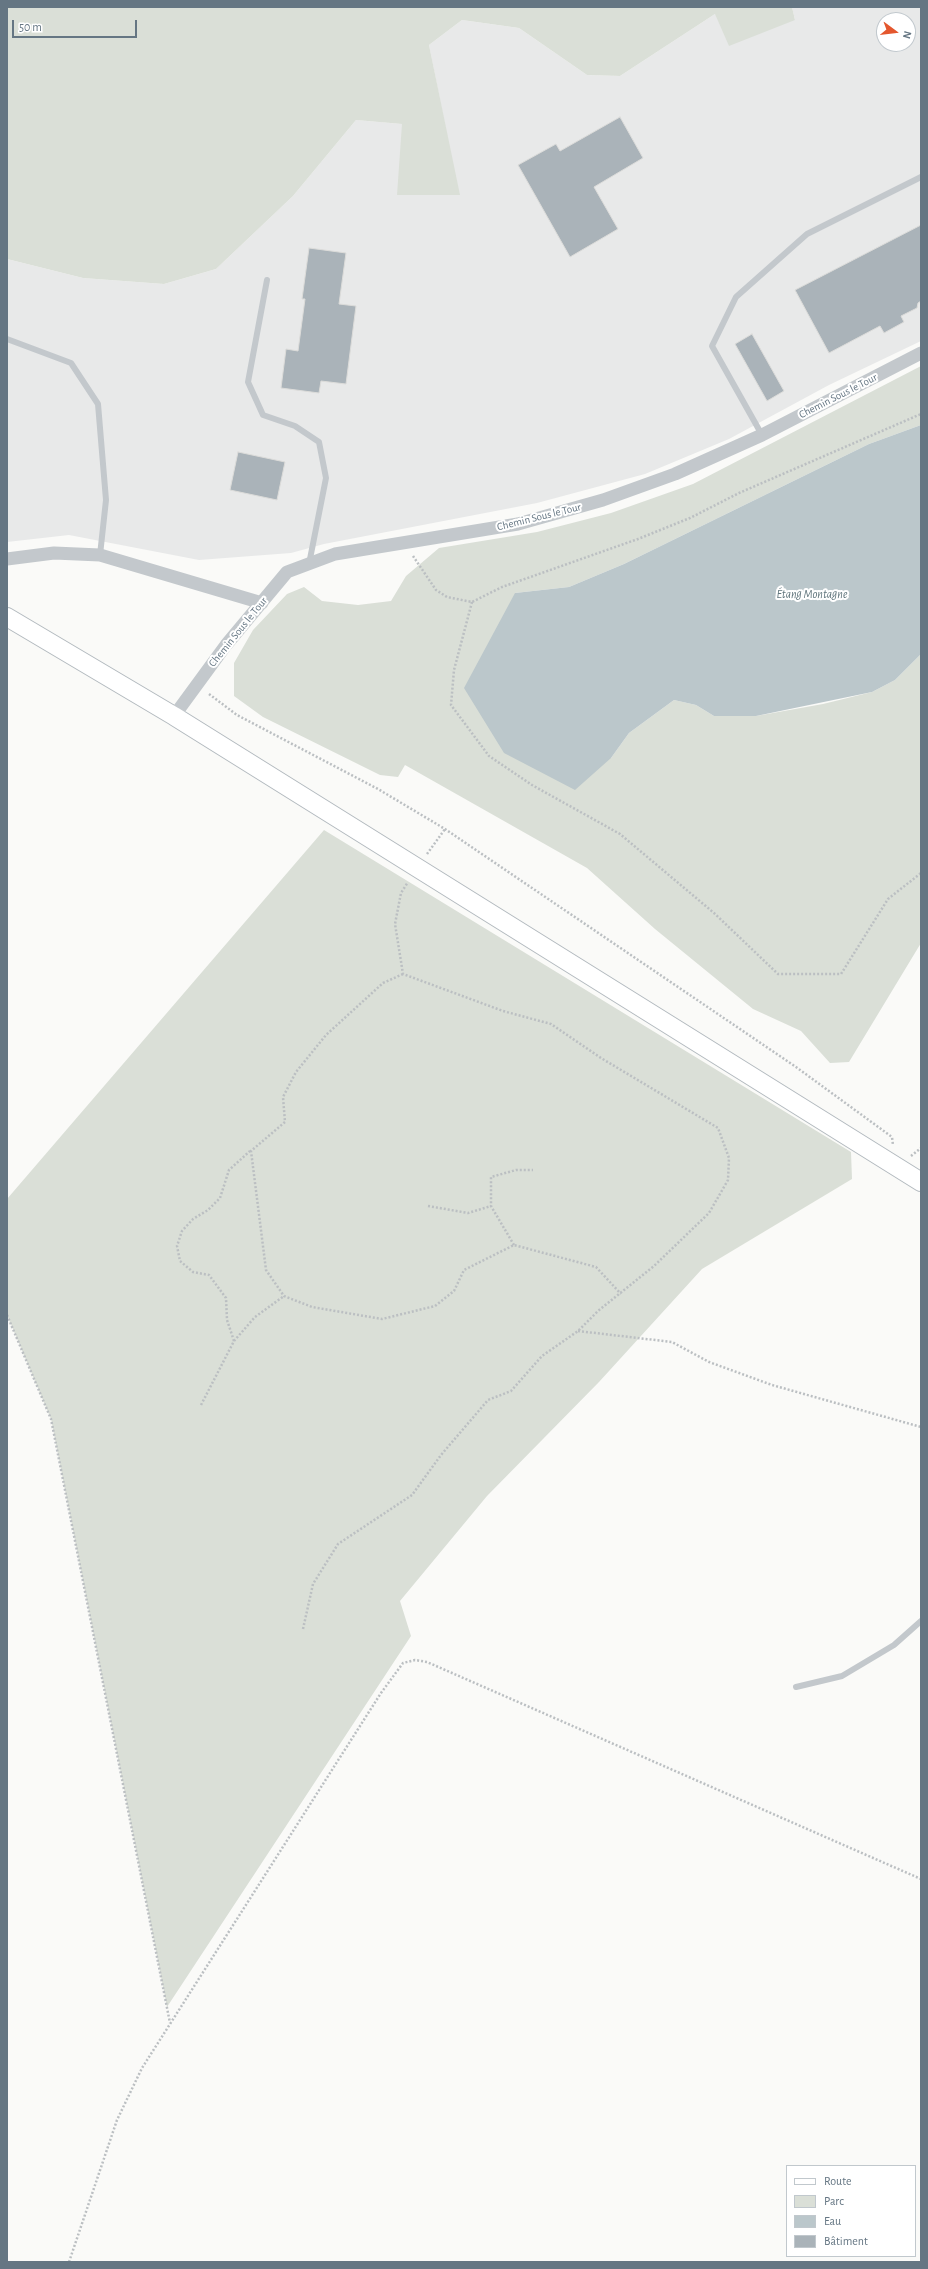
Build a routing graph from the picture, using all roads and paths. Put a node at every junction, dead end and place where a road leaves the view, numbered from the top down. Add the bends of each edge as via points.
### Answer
1 (921, 177) edge
2 (267, 280) dead end
3 (7, 339) edge
4 (921, 353) edge
5 (921, 414) edge
6 (762, 435) junction
7 (402, 543) junction
8 (100, 555) junction
9 (7, 559) edge
10 (310, 564) junction
11 (472, 602) junction
12 (262, 603) junction
13 (7, 617) edge
14 (197, 685) junction
15 (174, 716) junction
16 (445, 829) junction
17 (418, 867) junction
18 (921, 873) edge
19 (403, 974) junction
20 (251, 1150) junction
21 (895, 1167) junction
22 (532, 1170) dead end
23 (921, 1182) edge
24 (428, 1206) dead end
25 (491, 1206) junction
26 (514, 1245) junction
27 (621, 1294) junction
28 (284, 1296) junction
29 (7, 1315) edge
30 (578, 1331) junction
31 (234, 1341) junction
32 (201, 1405) dead end
33 (921, 1427) edge
34 (921, 1621) edge
35 (303, 1629) dead end
36 (796, 1688) dead end
37 (921, 1879) edge
38 (170, 2023) junction
39 (69, 2262) edge

1 - 6 lane via 807,234 736,297 712,346
2 - 10 lane via 248,382 263,415 295,426 319,442 326,478
3 - 8 lane via 71,363 98,404 106,500
4 - 6 street, Chemin Sous le Tour
5 - 11 path via 738,493 690,518 502,587
6 - 7 street, Chemin Sous le Tour via 675,474 603,500 518,524
7 - 10 street, Chemin Sous le Tour via 335,554
7 - 11 path via 436,590 447,597
8 - 9 street via 54,553
8 - 12 street
10 - 12 street, Chemin Sous le Tour via 287,572
11 - 18 path via 454,670 451,705 489,756 532,785 620,834 714,913 778,974 841,974 888,899
12 - 14 street, Chemin Sous le Tour via 226,645
13 - 15 street
14 - 15 street, Chemin Sous le Tour
14 - 16 path via 237,715 378,789
15 - 17 street
16 - 17 path
16 - 21 path via 796,1067 892,1137
17 - 19 path via 401,893 395,924
17 - 21 street
19 - 20 path via 383,983 326,1035 296,1072 283,1097 285,1122
19 - 27 path via 503,1011 551,1024 601,1058 718,1128 729,1158 728,1180 709,1213
20 - 28 path via 266,1270
20 - 31 path via 230,1170 220,1198 182,1231 177,1246 180,1261 193,1272 209,1275 226,1298 227,1320
21 - 23 street
22 - 25 path via 516,1170 491,1177
24 - 25 path via 468,1213
25 - 26 path
26 - 27 path via 596,1267
26 - 28 path via 464,1270 454,1291 435,1306 382,1319 312,1307
27 - 30 path
28 - 31 path via 255,1317
29 - 38 path via 51,1419
30 - 33 path via 672,1342 709,1362 772,1385
30 - 35 path via 542,1356 511,1390 488,1400 441,1455 412,1495 338,1544 313,1584
31 - 32 path
34 - 36 lane via 894,1645 842,1676
37 - 38 path via 455,1673 415,1660 403,1663 381,1693
38 - 39 path via 142,2068 117,2120

